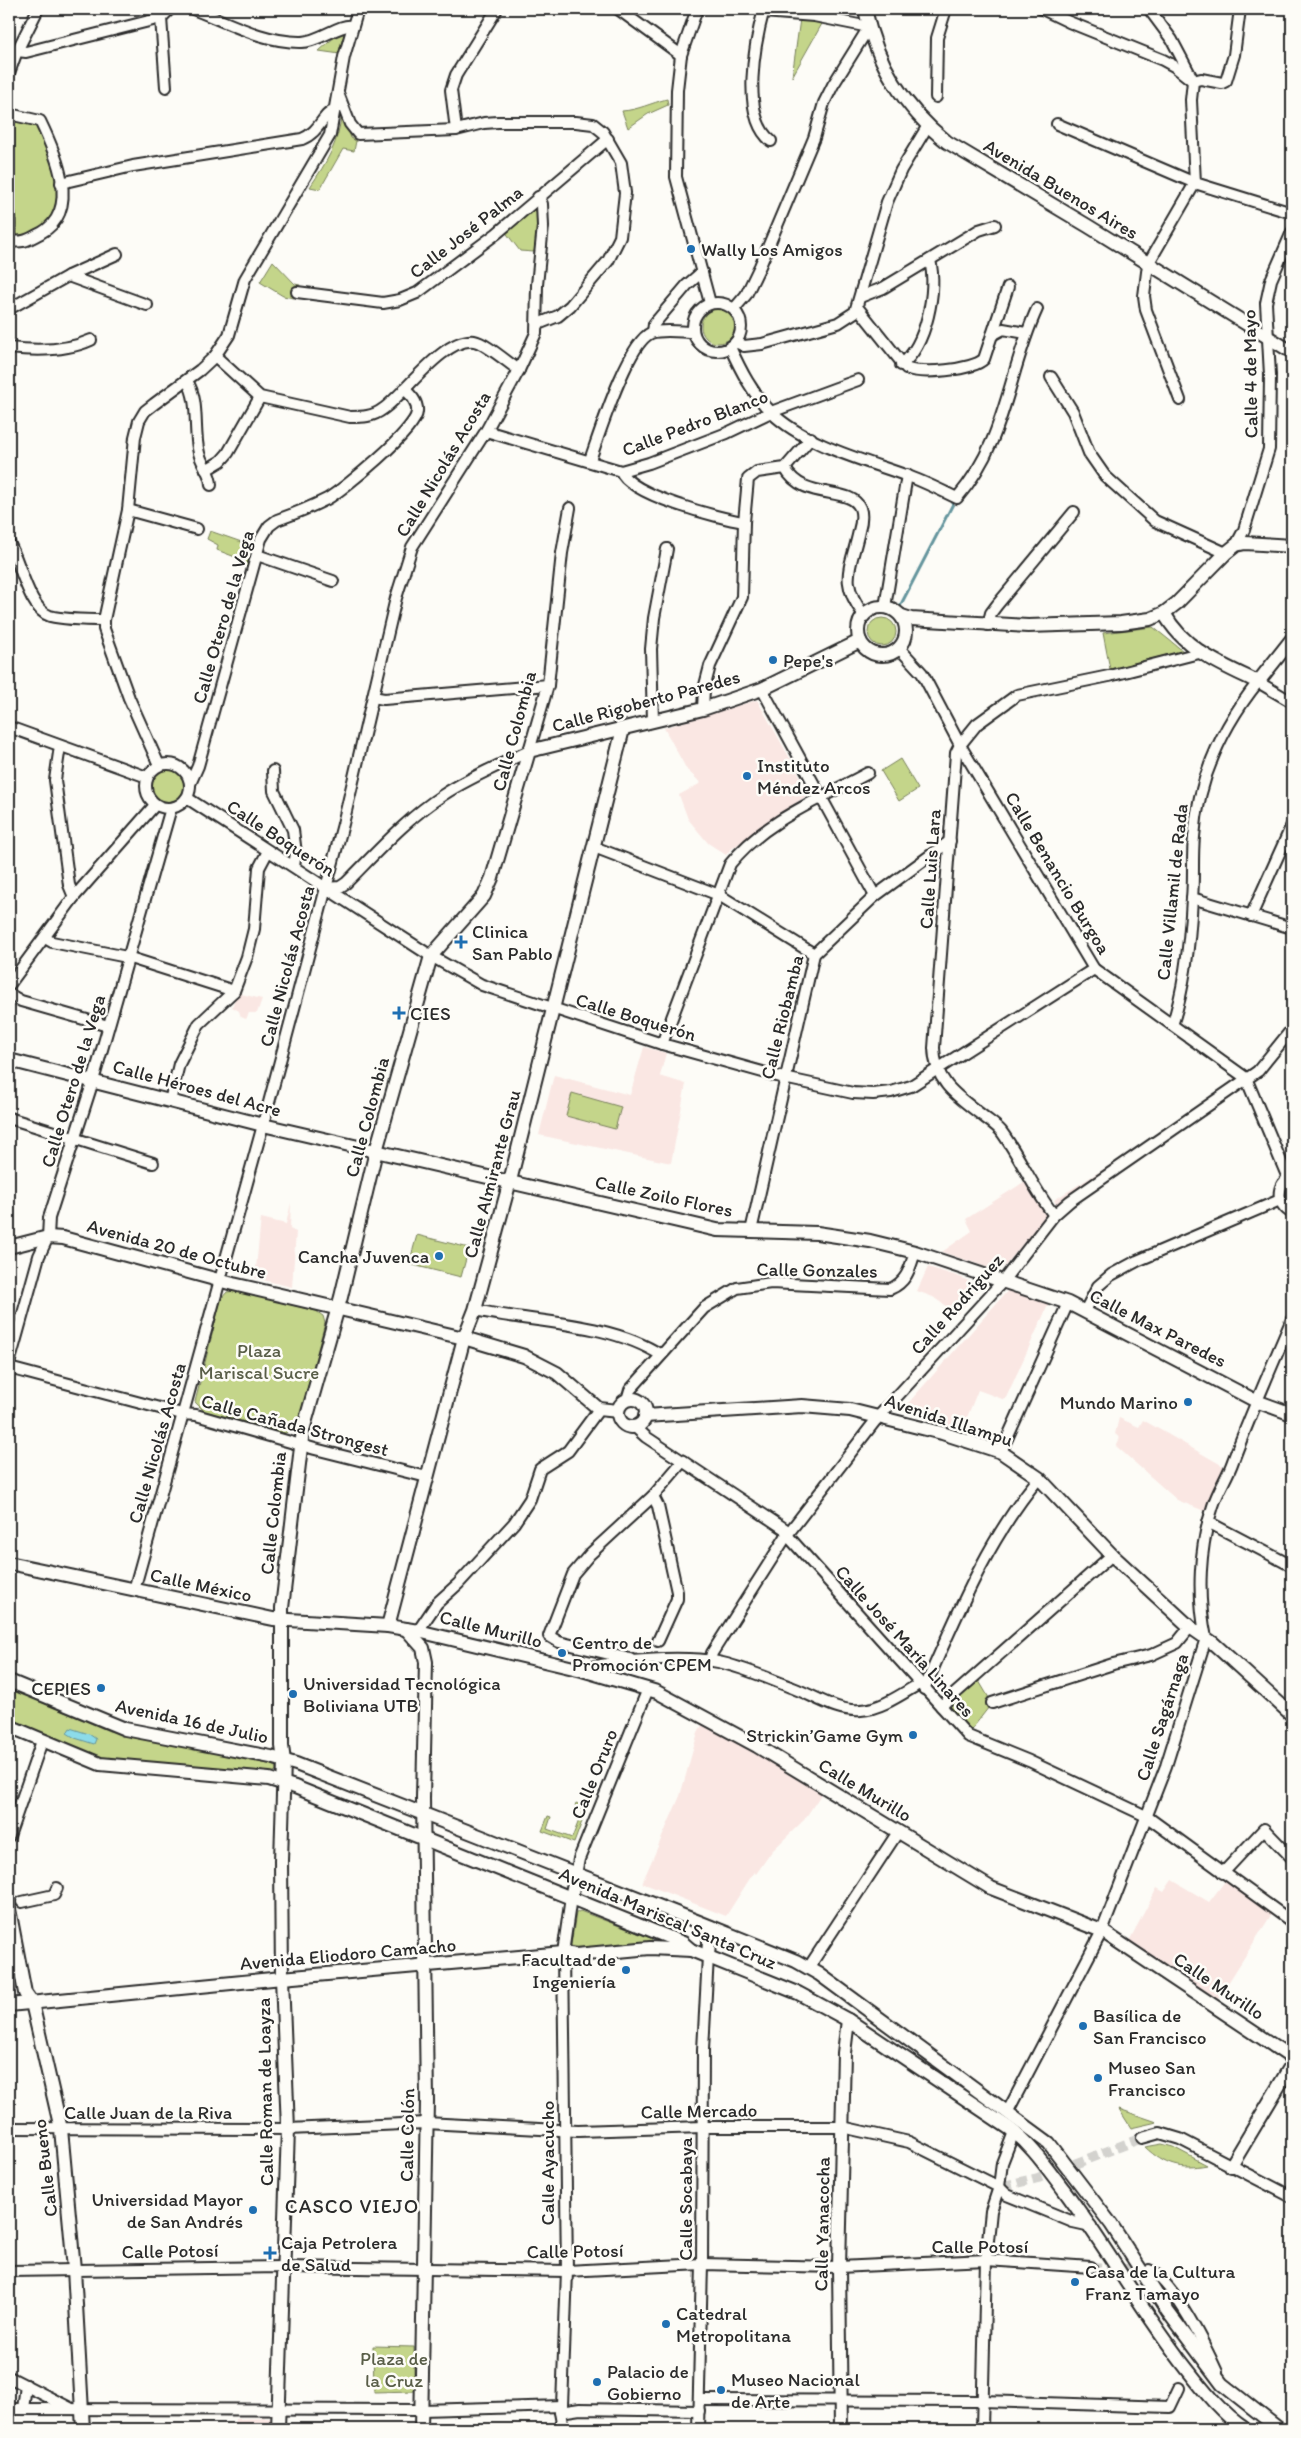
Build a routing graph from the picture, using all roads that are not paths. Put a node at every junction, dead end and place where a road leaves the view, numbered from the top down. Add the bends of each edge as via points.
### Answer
1 (38, 9) edge
2 (170, 9) edge
3 (193, 9) edge
4 (358, 9) edge
5 (497, 9) edge
6 (618, 9) edge
7 (697, 9) edge
8 (865, 9) edge
9 (946, 9) edge
10 (1042, 9) edge
11 (1149, 9) edge
12 (1240, 9) edge
13 (763, 10) edge
14 (161, 18) junction
15 (352, 26) junction
16 (869, 27) junction
17 (17, 51) junction
18 (681, 55) junction
19 (9, 72) edge
20 (1193, 81) junction
21 (166, 87) dead end
22 (337, 92) junction
23 (936, 97) dead end
24 (334, 111) junction
25 (9, 114) edge
26 (1057, 124) dead end
27 (928, 127) junction
28 (456, 130) junction
29 (608, 139) junction
30 (771, 141) dead end
31 (1195, 182) junction
32 (61, 183) junction
33 (538, 197) junction
34 (1292, 213) edge
35 (9, 217) edge
36 (995, 225) dead end
37 (1292, 232) edge
38 (9, 235) edge
39 (9, 241) edge
40 (117, 254) dead end
41 (930, 260) junction
42 (1148, 264) junction
43 (702, 272) junction
44 (68, 276) junction
45 (1008, 287) dead end
46 (297, 292) dead end
47 (860, 296) junction
48 (710, 303) junction
49 (146, 305) dead end
50 (858, 308) junction
51 (734, 309) junction
52 (1037, 309) dead end
53 (9, 310) edge
54 (538, 324) junction
55 (652, 332) junction
56 (693, 332) junction
57 (1026, 333) junction
58 (992, 336) junction
59 (1267, 336) junction
60 (91, 340) dead end
61 (733, 345) junction
62 (9, 348) edge
63 (1292, 352) edge
64 (215, 356) junction
65 (901, 365) junction
66 (519, 370) junction
67 (1051, 377) dead end
68 (858, 380) dead end
69 (187, 381) junction
70 (404, 389) junction
71 (260, 397) junction
72 (1180, 400) dead end
73 (771, 412) junction
74 (486, 431) junction
75 (811, 438) junction
76 (590, 460) junction
77 (785, 468) junction
78 (206, 470) junction
79 (621, 471) junction
80 (907, 475) junction
81 (211, 485) dead end
82 (570, 508) dead end
83 (128, 510) junction
84 (1074, 512) dead end
85 (744, 522) junction
86 (197, 529) dead end
87 (9, 543) edge
88 (1292, 546) edge
89 (667, 549) dead end
90 (1231, 549) junction
91 (257, 555) junction
92 (333, 581) dead end
93 (885, 607) junction
94 (1164, 613) junction
95 (864, 615) junction
96 (104, 620) junction
97 (907, 621) junction
98 (988, 625) junction
99 (1292, 639) edge
100 (860, 641) junction
101 (899, 648) junction
102 (1199, 653) junction
103 (1258, 682) junction
104 (548, 684) junction
105 (762, 689) junction
106 (373, 697) junction
107 (1292, 702) edge
108 (703, 709) junction
109 (652, 721) junction
110 (9, 727) edge
111 (623, 729) junction
112 (960, 745) junction
113 (60, 746) junction
114 (529, 751) junction
115 (160, 765) junction
116 (273, 771) dead end
117 (868, 773) dead end
118 (147, 777) junction
119 (190, 784) junction
120 (187, 798) junction
121 (822, 798) junction
122 (155, 805) junction
123 (171, 808) junction
124 (1292, 825) edge
125 (950, 841) junction
126 (594, 847) junction
127 (268, 851) junction
128 (294, 866) junction
129 (325, 888) junction
130 (719, 895) junction
131 (875, 896) junction
132 (74, 897) junction
133 (1192, 898) junction
134 (1251, 916) junction
135 (1292, 928) edge
136 (45, 938) junction
137 (814, 954) junction
138 (431, 956) junction
139 (127, 957) junction
140 (1094, 969) junction
141 (9, 985) edge
142 (234, 991) junction
143 (9, 994) edge
144 (554, 1010) junction
145 (108, 1026) junction
146 (1172, 1026) junction
147 (1292, 1029) edge
148 (662, 1044) junction
149 (9, 1060) edge
150 (937, 1070) junction
151 (784, 1078) junction
152 (1246, 1078) junction
153 (94, 1081) junction
154 (170, 1101) junction
155 (9, 1118) edge
156 (263, 1125) junction
157 (75, 1139) junction
158 (376, 1152) junction
159 (153, 1163) dead end
160 (1290, 1177) edge
161 (510, 1181) junction
162 (1280, 1200) junction
163 (1292, 1213) edge
164 (1054, 1215) junction
165 (751, 1231) junction
166 (48, 1237) junction
167 (9, 1247) edge
168 (915, 1252) junction
169 (219, 1280) junction
170 (1003, 1281) junction
171 (1068, 1302) junction
172 (337, 1308) junction
173 (475, 1310) junction
174 (1085, 1311) junction
175 (1292, 1320) edge
176 (464, 1338) junction
177 (661, 1356) junction
178 (9, 1364) edge
179 (9, 1368) edge
180 (627, 1400) junction
181 (1256, 1401) junction
182 (599, 1409) junction
183 (618, 1410) junction
184 (182, 1414) junction
185 (1292, 1414) edge
186 (645, 1416) junction
187 (879, 1416) junction
188 (635, 1427) junction
189 (300, 1444) junction
190 (1001, 1452) junction
191 (683, 1461) junction
192 (427, 1477) junction
193 (1039, 1478) junction
194 (653, 1496) junction
195 (1208, 1522) junction
196 (786, 1535) junction
197 (1112, 1555) junction
198 (9, 1563) edge
199 (1292, 1566) edge
200 (134, 1590) junction
201 (282, 1620) junction
202 (388, 1626) junction
203 (1190, 1627) junction
204 (412, 1630) junction
205 (1206, 1638) junction
206 (658, 1641) dead end
207 (710, 1660) junction
208 (631, 1662) junction
209 (582, 1670) junction
210 (9, 1681) edge
211 (922, 1686) junction
212 (648, 1689) junction
213 (992, 1703) dead end
214 (941, 1706) junction
215 (1292, 1715) edge
216 (9, 1726) edge
217 (42, 1741) junction
218 (284, 1761) junction
219 (284, 1784) junction
220 (424, 1814) junction
221 (1146, 1816) junction
222 (898, 1832) junction
223 (9, 1836) edge
224 (425, 1840) junction
225 (1292, 1858) edge
226 (1224, 1873) junction
227 (576, 1874) junction
228 (57, 1888) dead end
229 (571, 1897) junction
230 (22, 1902) dead end
231 (9, 1910) edge
232 (1292, 1922) edge
233 (710, 1927) junction
234 (1102, 1931) junction
235 (690, 1950) junction
236 (563, 1953) junction
237 (708, 1956) junction
238 (424, 1966) junction
239 (810, 1967) junction
240 (282, 1978) junction
241 (28, 1998) junction
242 (13, 2005) edge
243 (848, 2020) junction
244 (1292, 2058) edge
245 (1292, 2064) edge
246 (1008, 2112) junction
247 (426, 2123) junction
248 (702, 2127) junction
249 (842, 2127) junction
250 (9, 2128) edge
251 (61, 2129) junction
252 (288, 2129) junction
253 (564, 2131) junction
254 (1014, 2132) junction
255 (1142, 2138) tunnel mouth
256 (1231, 2166) junction
257 (1001, 2187) junction
258 (1292, 2198) edge
259 (1091, 2226) junction
260 (986, 2260) junction
261 (702, 2264) junction
262 (283, 2267) junction
263 (839, 2267) junction
264 (1091, 2267) tunnel mouth
265 (74, 2269) junction
266 (424, 2269) junction
267 (1150, 2270) tunnel mouth
268 (9, 2271) edge
269 (566, 2271) junction
270 (9, 2377) edge
271 (1222, 2384) junction
272 (26, 2385) junction
273 (1179, 2388) dead end
274 (699, 2400) junction
275 (841, 2401) junction
276 (981, 2401) junction
277 (9, 2409) edge
278 (23, 2409) junction
279 (77, 2409) junction
280 (562, 2409) junction
281 (422, 2410) junction
282 (278, 2411) junction
283 (699, 2411) junction
284 (83, 2429) edge
285 (278, 2429) edge
286 (421, 2429) edge
287 (563, 2429) edge
288 (698, 2429) edge
289 (841, 2429) edge
290 (982, 2429) edge
291 (1245, 2429) edge
292 (1280, 2429) edge

1 - 17 street
2 - 14 street
3 - 15 street via 271,39 302,42
4 - 15 street
5 - 28 street via 456,75 451,90
6 - 18 street
7 - 18 street
8 - 16 main road, Avenida Buenos Aires
9 - 23 street via 937,38
10 - 20 street via 1162,60
11 - 20 street via 1172,40
12 - 20 street via 1234,55 1226,81
13 - 16 street
13 - 30 street via 752,97 759,124
14 - 17 street via 26,52
14 - 21 street
15 - 22 street
16 - 27 main road, Avenida Buenos Aires via 882,64 902,96
16 - 51 street via 827,97 814,138 760,266 746,295
17 - 19 street
18 - 43 street via 677,90 676,177
20 - 31 street
22 - 24 street
22 - 28 street via 350,124 358,134
24 - 32 street via 314,132 302,139 132,166
24 - 64 street via 330,135 256,258 245,280 229,336
25 - 32 street via 40,120 56,158
26 - 31 street
27 - 42 main road, Avenida Buenos Aires via 947,142
27 - 47 street via 894,185
28 - 29 street via 484,122 576,122 598,127
29 - 33 street, Calle José Palma
29 - 54 street via 621,163 623,177 624,210 620,237 608,261 570,306 552,320
31 - 34 street
31 - 42 street
32 - 39 street via 64,198 60,211 47,229 23,242
33 - 46 street, Calle José Palma via 434,282 400,300 370,302
33 - 54 street, Calle Nicolás Acosta via 542,204 543,226 537,285
35 - 38 street
36 - 41 street via 979,230
37 - 59 street, Calle 4 de Mayo via 1271,280 1266,303
40 - 44 street
41 - 47 street via 883,288
41 - 65 street via 932,274 926,328
42 - 59 main road, Avenida Buenos Aires
42 - 72 street via 1144,296 1146,310
43 - 48 street
43 - 55 street via 654,324
44 - 49 street
44 - 53 street
45 - 58 street
47 - 50 street
48 - 51 street via 720,302
48 - 56 street via 699,310
50 - 61 street via 838,323 751,346
50 - 65 street
51 - 61 street via 741,328
52 - 57 street
54 - 66 street, Calle Nicolás Acosta
55 - 56 street
55 - 76 street via 640,341 626,365
56 - 61 street via 707,349 715,351
57 - 58 street via 1003,329
57 - 80 street via 990,450 957,498
58 - 65 street via 984,358 977,364 917,371
59 - 63 main road, Avenida Buenos Aires
59 - 90 street, Calle 4 de Mayo via 1270,440 1253,501
60 - 62 street via 62,349
61 - 73 street via 750,386
64 - 69 street
64 - 71 street
66 - 70 street via 482,344 467,342 446,351
66 - 74 street, Calle Nicolás Acosta
67 - 90 street via 1073,412 1089,453 1105,476 1155,520
68 - 73 street, Calle Pedro Blanco
69 - 78 street via 192,391 198,451
69 - 83 street via 145,411 139,422 134,438
70 - 71 street via 384,409 365,417 350,417
70 - 91 street, Calle Otero de la Vega via 415,400 417,411 405,432 339,492 269,526
71 - 78 street via 228,453
73 - 75 street
73 - 79 street, Calle Pedro Blanco via 726,433
74 - 76 street, Calle Pedro Blanco
74 - 106 street, Calle Nicolás Acosta via 412,547 396,598
75 - 77 street
75 - 80 street via 851,457
76 - 79 street, Calle Pedro Blanco
77 - 85 street via 757,472 748,478
77 - 95 street via 795,483 838,494 859,507 862,516 848,585
78 - 81 street via 211,476
79 - 85 street via 632,485 716,517
80 - 93 street
82 - 104 street, Calle Colombia
83 - 86 street
83 - 96 street
84 - 98 street via 997,605
85 - 108 street via 742,597 710,666
87 - 96 street via 31,597 45,614
88 - 90 main road via 1245,543
89 - 109 street via 651,649
90 - 94 main road
91 - 92 street
91 - 119 street, Calle Otero de la Vega via 198,766
93 - 95 main road via 870,610
93 - 97 main road via 892,608
94 - 98 main road via 1150,619 1121,623
94 - 102 main road via 1179,634
95 - 100 main road via 858,627
96 - 115 street via 107,642
97 - 98 main road
97 - 101 main road via 905,638
99 - 103 main road, Calle Villamil de Rada
100 - 101 main road via 878,655 892,653
100 - 105 main road, Calle Rigoberto Paredes
101 - 112 street, Calle Benancio Burgoa via 922,673
102 - 103 main road
102 - 112 street, Calle Luis Lara via 1017,695 977,724
103 - 107 street
103 - 133 street, Calle Villamil de Rada via 1226,726 1204,782 1194,837
104 - 106 street via 384,699
104 - 114 street, Calle Colombia
105 - 108 main road, Calle Rigoberto Paredes
105 - 121 street
106 - 129 street, Calle Nicolás Acosta
108 - 109 main road, Calle Rigoberto Paredes
109 - 111 main road, Calle Rigoberto Paredes
110 - 113 street
111 - 114 main road, Calle Rigoberto Paredes
111 - 126 main road, Calle Almirante Grau
112 - 125 street, Calle Luis Lara via 956,753
112 - 140 street, Calle Benancio Burgoa
113 - 118 street
113 - 132 street via 54,780 69,885
114 - 129 street, Calle Rigoberto Paredes via 442,795 409,820 346,883
114 - 138 main road, Calle Colombia via 484,896
115 - 118 street
115 - 119 street via 179,767
116 - 128 street via 274,791 293,830
117 - 121 street
118 - 122 street via 146,792
119 - 120 street
120 - 123 street
120 - 127 street, Calle Boquerón
121 - 130 street via 760,832 742,848 730,864
121 - 131 street
122 - 123 street
122 - 132 street
123 - 139 street, Calle Otero de la Vega
124 - 134 street
125 - 131 street, Calle Riobamba
125 - 150 street, Calle Luis Lara via 934,1048
126 - 130 street
126 - 144 main road, Calle Almirante Grau
127 - 128 street, Calle Boquerón
127 - 142 street via 259,868 254,929
128 - 129 street, Calle Boquerón
129 - 138 street, Calle Boquerón
129 - 156 street, Calle Nicolás Acosta
130 - 137 street
130 - 148 street
131 - 137 street, Calle Riobamba
132 - 136 street
133 - 134 street
133 - 146 street, Calle Villamil de Rada via 1179,1004
134 - 135 street
136 - 139 street
136 - 141 street
137 - 151 street, Calle Riobamba
138 - 144 street, Calle Boquerón via 482,985
138 - 158 main road, Calle Colombia
139 - 142 street
139 - 145 street, Calle Otero de la Vega
140 - 146 street, Calle Benancio Burgoa
140 - 150 street, Calle Boquerón
142 - 154 street via 199,1024 179,1064
143 - 145 street via 21,1001
144 - 148 street, Calle Boquerón
144 - 161 main road, Calle Almirante Grau
145 - 153 street, Calle Otero de la Vega
146 - 152 street, Calle Benancio Burgoa
147 - 152 street, Calle Rodriguez via 1258,1071
148 - 151 street, Calle Boquerón
149 - 153 main road, Calle Héroes del Acre
150 - 151 street, Calle Boquerón via 911,1086 873,1094 853,1093
150 - 164 street, Calle Luis Lara via 956,1096 998,1128 1019,1156
151 - 165 street, Calle Riobamba
152 - 160 street
152 - 164 street, Calle Rodriguez
153 - 154 main road, Calle Héroes del Acre
153 - 157 street, Calle Otero de la Vega
154 - 156 main road, Calle Héroes del Acre
155 - 157 street
156 - 158 main road, Calle Héroes del Acre
156 - 169 street, Calle Nicolás Acosta
157 - 159 street
157 - 166 street, Calle Otero de la Vega via 49,1218
158 - 161 main road, Calle Zoilo Flores
158 - 172 main road, Calle Colombia
160 - 162 street via 1280,1188
161 - 165 main road, Calle Zoilo Flores via 717,1230
161 - 173 main road, Calle Almirante Grau
162 - 163 street
162 - 174 street via 1111,1275 1098,1286
164 - 170 street, Calle Rodriguez
165 - 168 main road, Calle Zoilo Flores via 817,1233
166 - 167 main road, Avenida 20 de Octubre
166 - 169 main road, Avenida 20 de Octubre via 63,1238
166 - 178 street, Calle Otero de la Vega via 39,1256
168 - 170 main road, Calle Zoilo Flores
168 - 177 street, Calle Gonzales via 908,1274 890,1289 771,1282 737,1288 704,1308
169 - 172 main road, Avenida 20 de Octubre
169 - 184 street, Calle Nicolás Acosta
170 - 171 main road, Calle Max Paredes
170 - 187 street, Calle Rodriguez
171 - 174 main road, Calle Max Paredes
171 - 190 street
172 - 176 main road, Avenida 20 de Octubre
172 - 189 main road, Calle Colombia
173 - 176 main road, Calle Almirante Grau
173 - 177 street via 610,1333 648,1347
174 - 181 main road, Calle Max Paredes
175 - 181 street, Calle Sagárnaga
176 - 182 main road, Avenida 20 de Octubre via 524,1356 557,1373
176 - 192 main road, Calle Almirante Grau
177 - 180 street, Calle Gonzales via 630,1390
179 - 184 street, Calle Cañada Strongest
180 - 183 main road
180 - 186 main road via 641,1403
181 - 185 main road, Calle Max Paredes
181 - 195 street, Calle Sagárnaga
182 - 183 main road
182 - 204 street via 568,1451 540,1469 530,1499 514,1523
183 - 188 main road via 624,1425
184 - 189 street, Calle Cañada Strongest
184 - 200 street, Calle Nicolás Acosta
186 - 187 main road, Avenida Illampu via 802,1406
186 - 188 main road
187 - 190 main road, Avenida Illampu
187 - 196 street, Calle Rodriguez
188 - 191 street, Calle José María Linares
189 - 192 street, Calle Cañada Strongest
189 - 201 main road, Calle Colombia
190 - 193 main road, Avenida Illampu
191 - 194 street
191 - 196 street, Calle José María Linares via 784,1529
192 - 202 main road, Calle Almirante Grau
193 - 197 main road, Avenida Illampu
193 - 211 street via 1014,1509 991,1546
194 - 206 street via 678,1592
194 - 208 street via 573,1574 549,1636 559,1642 630,1659
195 - 199 street
195 - 205 street, Calle Sagárnaga via 1200,1573
196 - 207 street, Calle Rodriguez
196 - 211 street, Calle José María Linares
197 - 203 main road, Avenida Illampu
197 - 214 street
198 - 200 main road, Calle México
200 - 201 main road, Calle México
201 - 202 main road, Calle México
201 - 218 main road, Calle Colombia
202 - 204 main road, Calle Murillo
203 - 205 main road, Avenida Illampu
203 - 213 street via 1177,1643 1151,1655
204 - 209 main road, Calle Murillo
204 - 220 main road via 423,1648 426,1662
205 - 215 main road, Avenida Illampu
205 - 221 street, Calle Sagárnaga via 1166,1766
207 - 208 street
207 - 211 street via 848,1710 877,1707
208 - 209 street via 596,1665
209 - 212 main road, Calle Murillo
210 - 218 main road, Avenida 16 de Julio via 125,1729
211 - 214 street, Calle José María Linares
212 - 222 main road, Calle Murillo via 757,1746
212 - 227 street, Calle Oruro via 579,1859
214 - 221 street, Calle José María Linares via 968,1736
216 - 217 main road
217 - 219 main road via 100,1764 270,1779
217 - 223 street
218 - 219 main road, Calle Colombia
218 - 220 main road, Avenida Mariscal Santa Cruz
219 - 224 main road, Avenida Mariscal Santa Cruz
219 - 240 main road, Calle Roman de Loayza
220 - 224 main road, Calle Colón
220 - 227 main road, Avenida Mariscal Santa Cruz
221 - 226 street, Calle José María Linares
221 - 234 street, Calle Sagárnaga
222 - 234 main road, Calle Murillo via 991,1888
222 - 239 street
224 - 229 main road, Avenida Mariscal Santa Cruz
224 - 238 main road, Calle Colón
225 - 226 street via 1264,1830
226 - 232 street, Calle José María Linares
227 - 229 main road
227 - 233 main road, Avenida Mariscal Santa Cruz
228 - 230 street via 54,1895
229 - 235 main road, Avenida Mariscal Santa Cruz via 683,1943
229 - 236 street, Calle Ayacucho
231 - 241 main road, Calle Bueno
233 - 237 main road
233 - 239 main road, Avenida Mariscal Santa Cruz
234 - 244 main road, Calle Murillo
234 - 246 street, Calle Sagárnaga
235 - 236 main road, Avenida Eliodoro Camacho via 650,1948 576,1955
235 - 237 main road, Avenida Mariscal Santa Cruz
236 - 238 main road, Avenida Eliodoro Camacho
236 - 253 street, Calle Ayacucho
237 - 243 main road, Avenida Mariscal Santa Cruz via 798,1993
237 - 248 street, Calle Socabaya
238 - 240 main road, Avenida Eliodoro Camacho
238 - 247 main road, Calle Colón
239 - 246 main road, Avenida Mariscal Santa Cruz
240 - 241 main road, Avenida Eliodoro Camacho
240 - 252 main road, Calle Roman de Loayza
241 - 242 main road, Avenida Eliodoro Camacho
241 - 251 main road, Calle Bueno
243 - 249 main road, Calle Yanacocha
243 - 254 main road, Avenida Mariscal Santa Cruz
245 - 256 main road
246 - 271 main road, Avenida Mariscal Santa Cruz via 1039,2134 1064,2161
247 - 252 street, Calle Mercado
247 - 253 street, Calle Mercado
247 - 266 main road, Calle Colón
248 - 249 street, Calle Mercado
248 - 253 street, Calle Mercado
248 - 261 street, Calle Socabaya
249 - 257 street, Calle Mercado via 909,2142
249 - 263 main road, Calle Yanacocha
250 - 251 street, Calle Juan de la Riva
251 - 252 street, Calle Juan de la Riva
251 - 265 main road, Calle Bueno
252 - 262 main road, Calle Roman de Loayza
253 - 269 street, Calle Ayacucho
254 - 257 street via 1002,2163
254 - 259 main road, Avenida Mariscal Santa Cruz via 1039,2155
255 - 256 street via 1160,2133 1171,2136
256 - 258 street
257 - 259 street, Calle Mercado via 1007,2195
257 - 260 street via 991,2211
259 - 291 main road, Avenida Mariscal Santa Cruz via 1162,2337 1201,2387
260 - 263 street, Calle Potosí
260 - 264 street, Calle Potosí
260 - 276 street
261 - 263 street, Calle Potosí
261 - 269 street, Calle Potosí
261 - 274 street, Calle Socabaya
262 - 265 street, Calle Potosí
262 - 266 street, Calle Potosí
262 - 282 main road, Calle Roman de Loayza
263 - 275 main road, Calle Yanacocha
265 - 268 street, Calle Potosí
265 - 279 main road, Calle Bueno
266 - 269 street, Calle Potosí
266 - 281 main road, Calle Colón
267 - 271 street via 1162,2280 1197,2330
269 - 280 street, Calle Ayacucho
270 - 272 street
271 - 292 main road, Avenida Mariscal Santa Cruz
272 - 278 street
272 - 279 street
273 - 276 street via 1170,2407
274 - 275 street
274 - 283 street, Calle Socabaya
275 - 276 street
275 - 289 main road, Calle Yanacocha
276 - 290 street
277 - 278 street
278 - 279 street
279 - 282 street
279 - 284 main road, Calle Bueno
280 - 281 street
280 - 283 street
280 - 287 street, Calle Ayacucho
281 - 282 street
281 - 286 main road, Calle Colón
282 - 285 main road, Calle Roman de Loayza
283 - 288 street, Calle Socabaya

